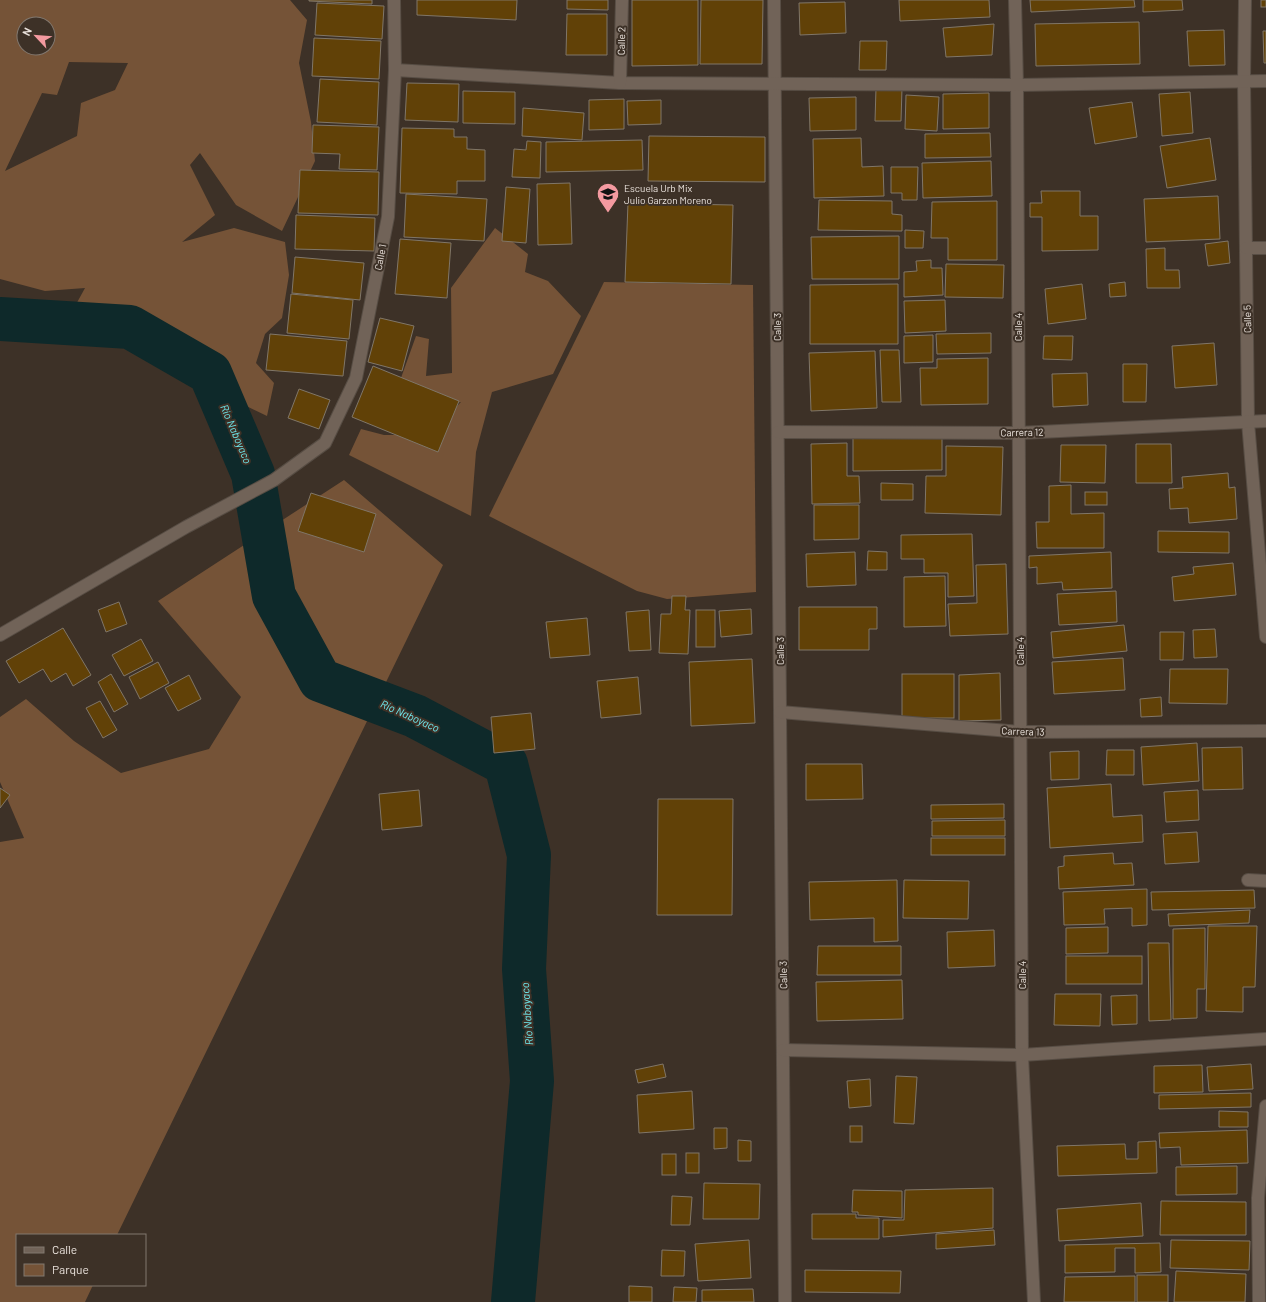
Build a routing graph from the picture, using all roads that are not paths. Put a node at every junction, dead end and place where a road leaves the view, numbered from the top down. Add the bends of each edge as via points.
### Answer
1 (394, 0) edge
2 (622, 0) edge
3 (774, 0) edge
4 (1015, 0) edge
5 (1245, 0) edge
6 (395, 70) junction
7 (1244, 81) junction
8 (1266, 81) edge
9 (620, 83) junction
10 (775, 84) junction
11 (1017, 85) junction
12 (1246, 248) junction
13 (1266, 248) edge
14 (1248, 422) junction
15 (1266, 422) edge
16 (778, 432) junction
17 (1019, 433) junction
18 (0, 635) edge
19 (1266, 637) edge
20 (780, 712) junction
21 (1266, 730) edge
22 (1020, 732) junction
23 (1248, 880) dead end
24 (1266, 881) edge
25 (1266, 1039) edge
26 (783, 1050) junction
27 (1022, 1055) junction
28 (1266, 1106) edge
29 (785, 1302) edge
30 (1034, 1302) edge
31 (1259, 1302) edge

1 - 6 street, Calle 1
2 - 9 street, Calle 2
3 - 10 street, Calle 3
4 - 11 street, Calle 4
5 - 7 street, Calle 5
6 - 9 street
6 - 18 street, Calle 1 via 388,217 356,378 325,443 274,480 186,527
7 - 8 street
7 - 11 street
7 - 12 street, Calle 5
9 - 10 street
10 - 11 street
10 - 16 street, Calle 3
11 - 17 street, Calle 4
12 - 13 street
12 - 14 street, Calle 5
14 - 15 street, Carrera 12
14 - 17 street, Carrera 12
14 - 19 street, Calle 5
16 - 17 street, Carrera 12
16 - 20 street, Calle 3
17 - 22 street, Calle 4
20 - 22 street, Carrera 13
20 - 26 street, Calle 3
21 - 22 street, Carrera 13
22 - 27 street, Calle 4
23 - 24 street
25 - 27 street
26 - 27 street
26 - 29 street, Calle 3
27 - 30 street, Calle 4
28 - 31 street via 1258,1198

